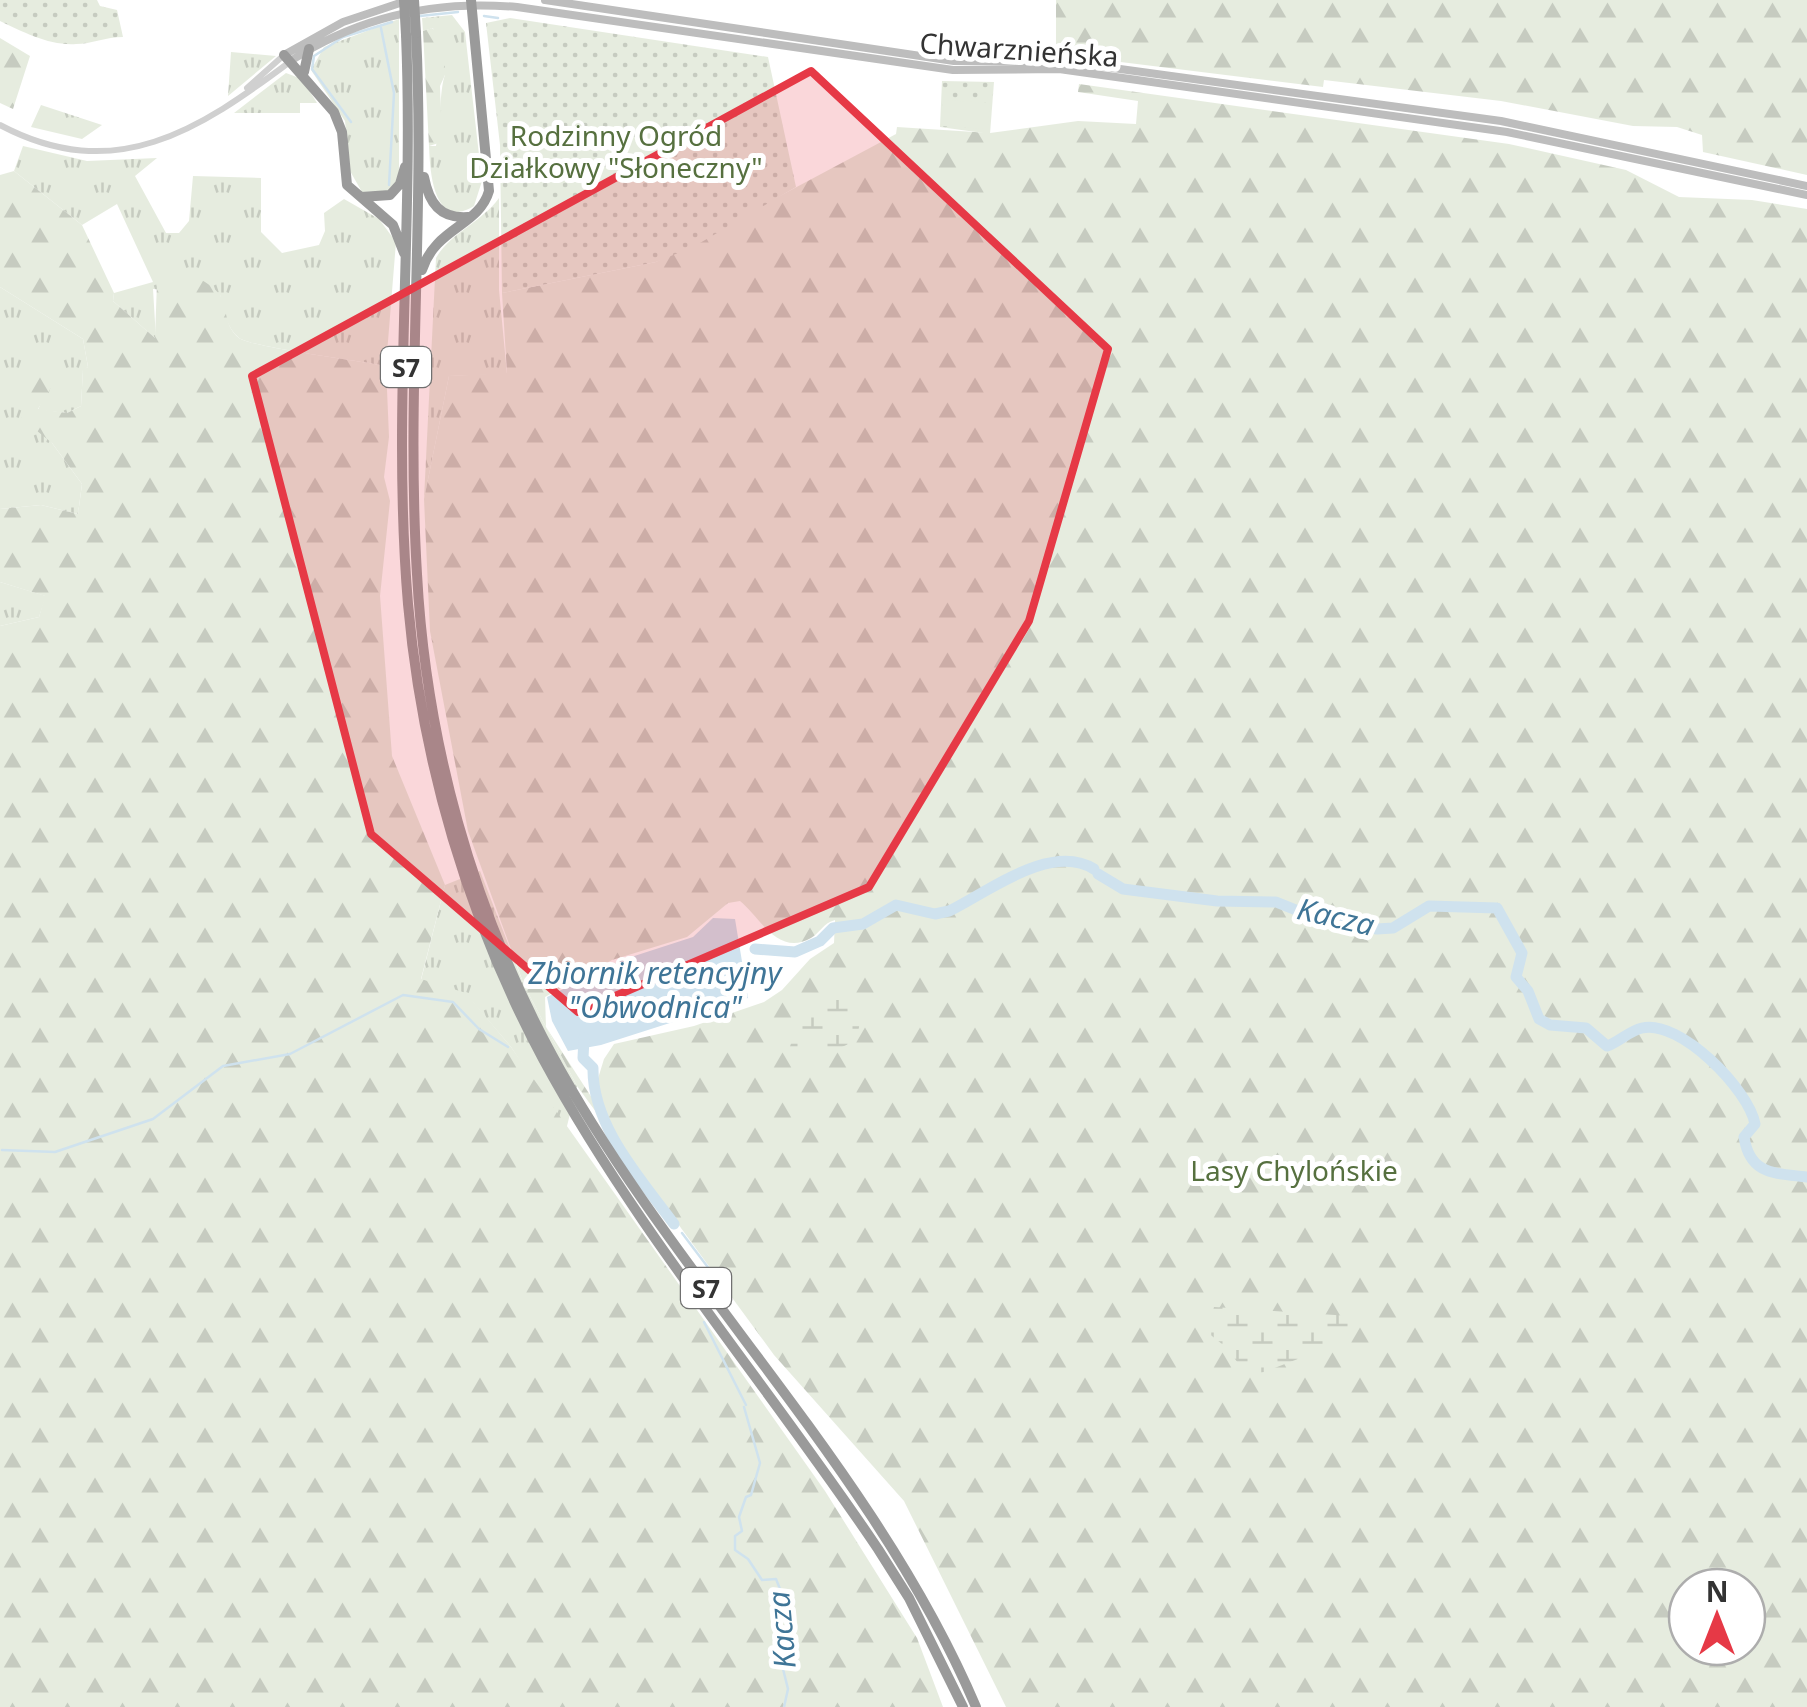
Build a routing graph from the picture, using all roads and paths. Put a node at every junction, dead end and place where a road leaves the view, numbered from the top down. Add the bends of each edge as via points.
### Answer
1 (409, 0) edge
2 (545, 0) edge
3 (471, 2) edge
4 (308, 49) junction
5 (288, 58) junction
6 (304, 73) junction
7 (0, 125) edge
8 (1640, 154) junction
9 (414, 155) junction
10 (1694, 167) junction
11 (1807, 186) edge
12 (1807, 195) edge
13 (360, 197) junction
14 (469, 217) junction
15 (408, 274) junction
16 (417, 285) junction
17 (964, 1707) edge
18 (976, 1707) edge

1 - 5 main road, Chwarznieńska via 342,22
1 - 9 highway, S7, bridge
2 - 8 main road, Chwarznieńska via 954,61 1069,62 1501,122
3 - 4 main road, Chwarznieńska via 374,20
3 - 8 main road, Chwarznieńska via 973,73 1080,72
3 - 14 highway via 490,186 484,205
4 - 5 main road, Chwarznieńska
4 - 6 highway
5 - 6 highway
5 - 7 street, Chwarznieńska via 185,132 124,150 57,147
6 - 13 highway via 339,122 346,182
8 - 10 main road, Chwarznieńska
9 - 13 highway via 396,190 376,199
9 - 14 highway via 434,206
9 - 15 highway, S7
9 - 16 highway, S7
10 - 11 main road, Chwarznieńska
10 - 12 main road, Chwarznieńska
13 - 15 highway via 399,233
14 - 16 highway via 432,246
15 - 17 highway, S7 via 408,604 432,765 482,928 529,1032 586,1133 878,1549
16 - 18 highway, S7 via 414,485 424,652 457,821 500,947 553,1057 600,1134 872,1520 942,1634

